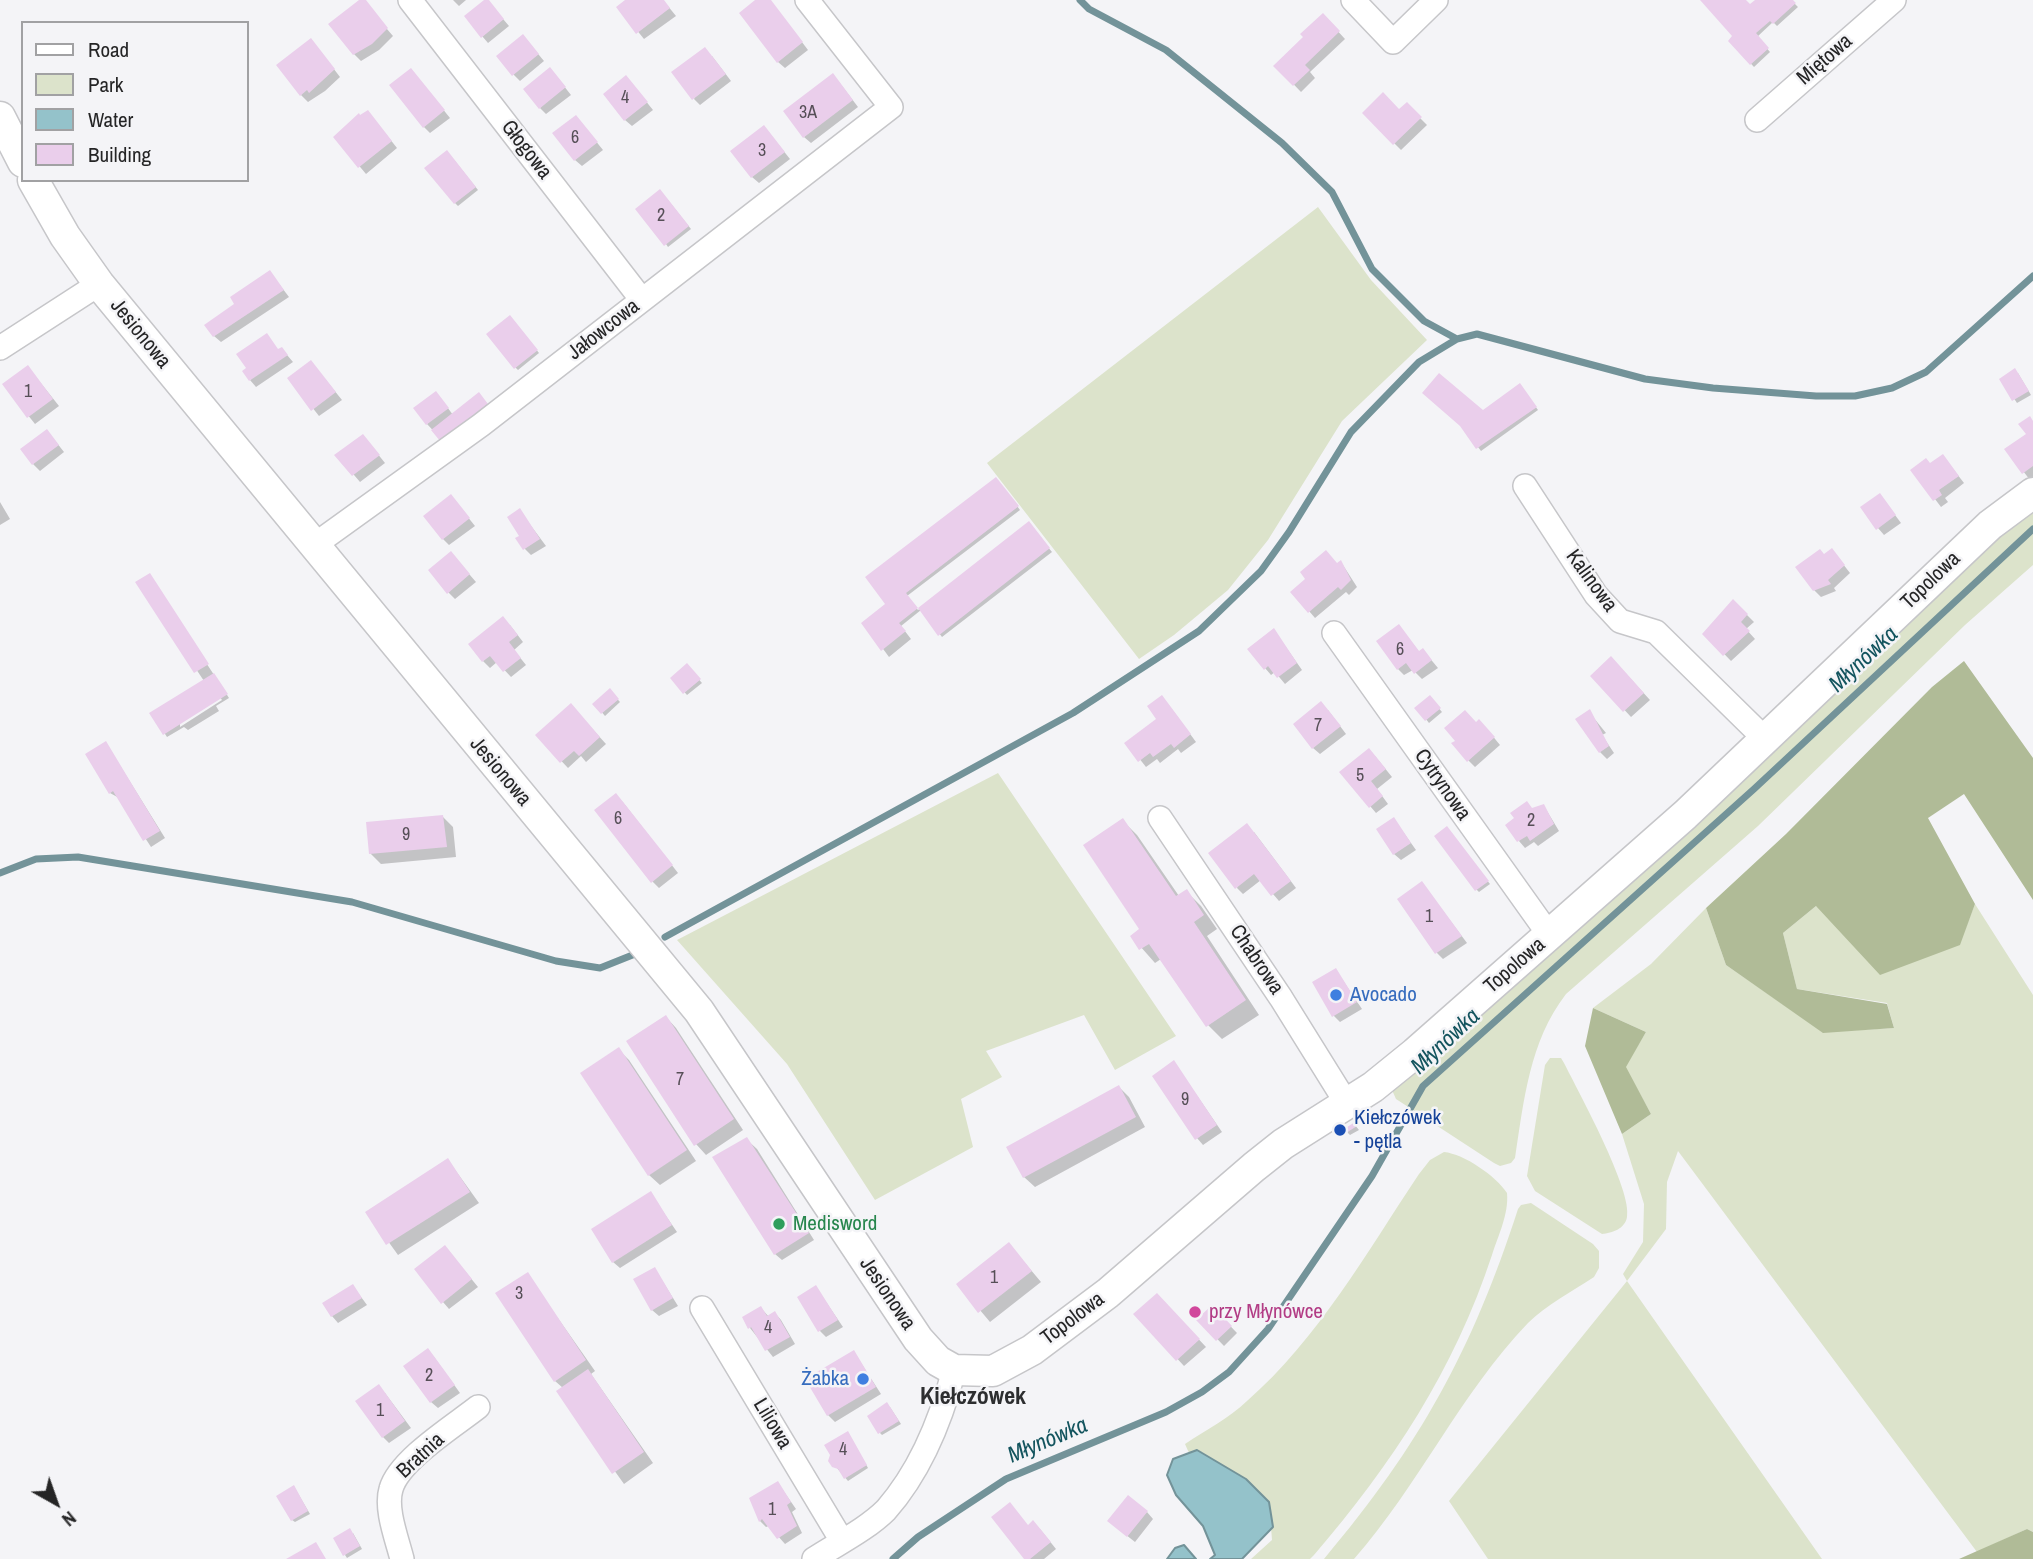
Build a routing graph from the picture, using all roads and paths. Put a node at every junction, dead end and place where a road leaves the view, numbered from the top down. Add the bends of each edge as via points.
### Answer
1 (410, 0) edge
2 (807, 0) edge
3 (1353, 0) edge
4 (1436, 0) edge
5 (1894, 0) edge
6 (0, 117) edge
7 (1757, 120) dead end
8 (21, 158) edge
9 (34, 182) edge
10 (99, 284) junction
11 (642, 300) junction
12 (0, 348) edge
13 (1525, 486) dead end
14 (2033, 493) edge
15 (313, 546) junction
16 (1334, 633) dead end
17 (1766, 740) junction
18 (1160, 818) dead end
19 (1550, 936) junction
20 (1347, 1104) junction
21 (702, 1308) dead end
22 (954, 1370) junction
23 (478, 1407) dead end
24 (842, 1541) junction
25 (402, 1559) edge
26 (814, 1559) edge

1 - 11 street, Głogowa
2 - 11 street, Jałowcowa via 891,107
3 - 4 street via 1393,42
5 - 7 street, Miętowa
6 - 8 street
9 - 10 street, Jesionowa
10 - 12 street
10 - 15 street, Jesionowa
11 - 15 street, Jałowcowa via 481,425
13 - 17 street, Kalinowa via 1596,594 1620,621 1656,632
14 - 17 street, Topolowa via 1990,525
15 - 22 street, Jesionowa via 699,1011 918,1339 938,1361
16 - 19 street, Cytrynowa
17 - 19 street, Topolowa
18 - 20 street, Chabrowa
19 - 20 street, Topolowa via 1395,1070
20 - 22 street, Topolowa via 1254,1167 1150,1259 1032,1350 993,1371
21 - 24 street, Liliowa
22 - 24 street via 941,1421 911,1475 884,1511
23 - 25 street, Bratnia via 400,1470 390,1490
24 - 26 street

